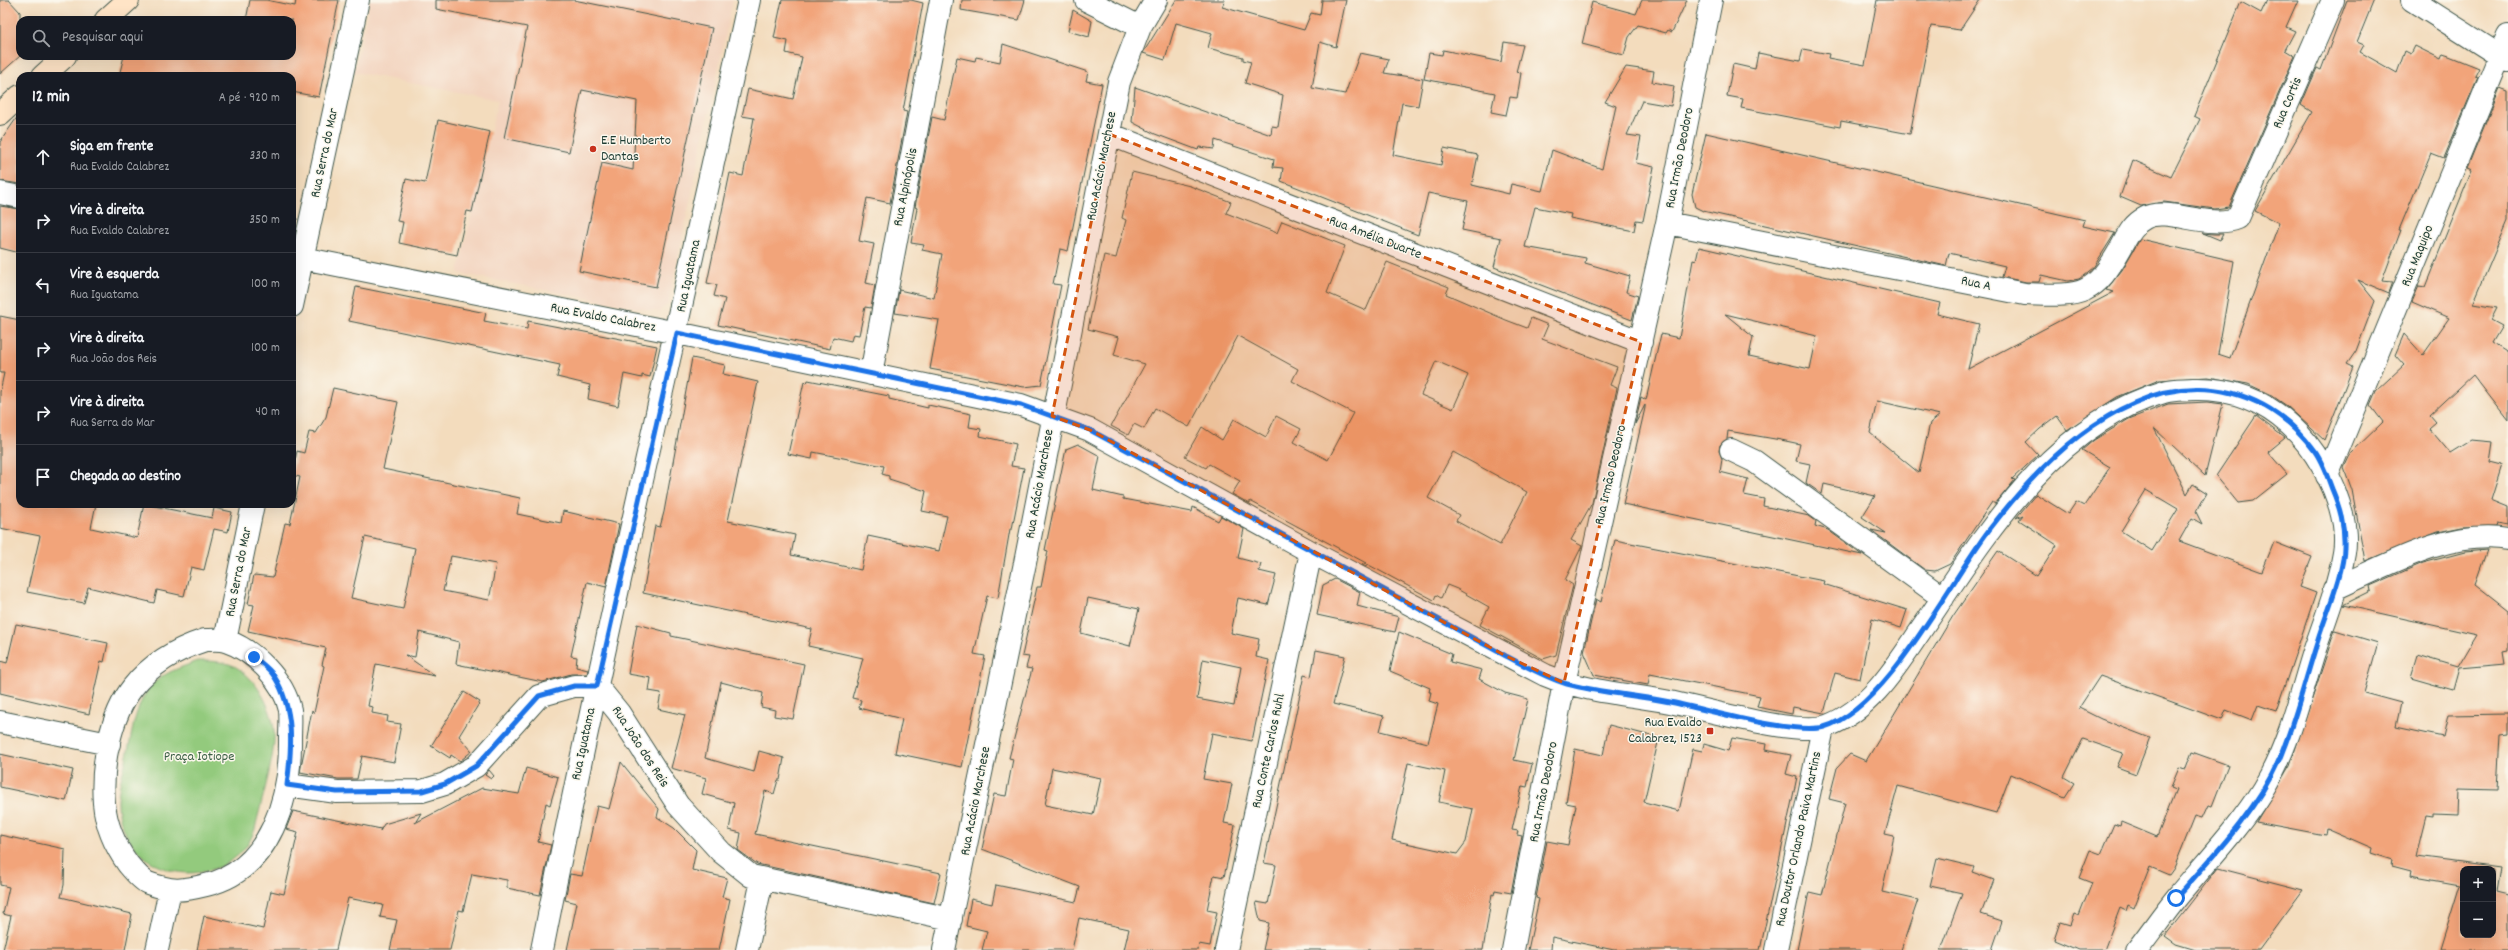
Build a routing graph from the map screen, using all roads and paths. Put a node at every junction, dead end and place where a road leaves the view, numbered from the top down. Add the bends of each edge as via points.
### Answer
1 (128, 0) edge
2 (358, 0) edge
3 (749, 0) edge
4 (941, 0) edge
5 (1086, 0) edge
6 (1156, 0) edge
7 (1712, 0) edge
8 (2333, 0) edge
9 (2412, 0) edge
10 (110, 16) edge
11 (1140, 27) junction
12 (2506, 51) edge
13 (61, 60) edge
14 (47, 72) edge
15 (16, 100) edge
16 (0, 114) edge
17 (1109, 134) junction
18 (0, 193) edge
19 (16, 196) edge
20 (2244, 205) joint
21 (1667, 223) junction
22 (297, 257) edge
23 (677, 333) junction
24 (1641, 342) junction
25 (871, 374) junction
26 (1052, 416) junction
27 (1731, 450) dead end
28 (2327, 476) junction
29 (252, 508) edge
30 (2508, 539) edge
31 (1311, 552) junction
32 (2334, 589) junction
33 (1943, 598) junction
34 (225, 641) junction
35 (1564, 683) junction
36 (597, 686) junction
37 (0, 722) edge
38 (1823, 728) junction
39 (109, 744) junction
40 (287, 785) junction
41 (762, 880) junction
42 (170, 890) junction
43 (951, 919) junction
44 (157, 950) edge
45 (542, 950) edge
46 (747, 950) edge
47 (944, 950) edge
48 (1226, 950) edge
49 (1513, 950) edge
50 (1776, 950) edge
51 (2137, 950) edge

1 - 10 street
2 - 22 street, Rua Serra do Mar
3 - 23 street, Rua Iguatama
4 - 25 street, Rua Alpinópolis
5 - 11 street
6 - 11 street, Rua Acácio Marchese
7 - 21 street, Rua Irmão Deodoro
8 - 20 street, Rua Cortis
9 - 12 street
11 - 17 street, Rua Acácio Marchese via 1119,82
12 - 28 street, Rua Maquipo
13 - 14 street
15 - 16 street
17 - 24 street, Rua Amélia Duarte
17 - 26 street, Rua Acácio Marchese
18 - 19 street
20 - 21 street, Rua A via 2238,218 2221,223 2159,215 2145,217 2132,228 2092,288 2067,294 2025,294
21 - 24 street, Rua Irmão Deodoro
22 - 23 street, Rua Evaldo Calabrez
23 - 25 street, Rua Evaldo Calabrez
23 - 36 street, Rua Iguatama
24 - 35 street, Rua Irmão Deodoro
25 - 26 street, Rua Evaldo Calabrez via 1021,405
26 - 31 street, Rua Evaldo Calabrez via 1090,430
26 - 43 street, Rua Acácio Marchese via 1025,563
27 - 33 street via 1754,461
28 - 32 street, Rua Evaldo Calabrez via 2342,515 2345,550
28 - 33 street, Rua Evaldo Calabrez via 2315,451 2276,411 2245,395 2213,389 2168,391 2126,406 2052,457 1988,531
29 - 34 street, Rua Serra do Mar
30 - 32 street via 2489,536 2464,538 2409,555
31 - 35 street, Rua Evaldo Calabrez via 1506,656
31 - 48 street, Rua Conte Carlos Ruhl
32 - 51 street, Rua Evaldo Calabrez via 2278,761 2229,837 2176,898
33 - 38 street, Rua Evaldo Calabrez via 1889,677 1853,712
34 - 39 street via 205,640 182,647 154,666 133,687 117,717
34 - 40 street via 254,657 274,676 290,709 290,760
35 - 38 street, Rua Evaldo Calabrez via 1749,720 1799,728
35 - 49 street, Rua Irmão Deodoro
36 - 40 street via 574,686 539,696 476,766 445,784 422,791 337,792
36 - 41 street, Rua João dos Reis via 619,713 674,799 695,826 743,870
36 - 45 street, Rua Iguatama
37 - 39 street
38 - 50 street, Rua Doutor Orlando Paiva Martins
39 - 42 street via 104,803 113,837 121,854 145,882
40 - 42 street via 273,831 250,862 233,875 216,883 183,891
41 - 43 street, Rua João dos Reis
41 - 46 street
42 - 44 street
43 - 47 street, Rua Acácio Marchese

